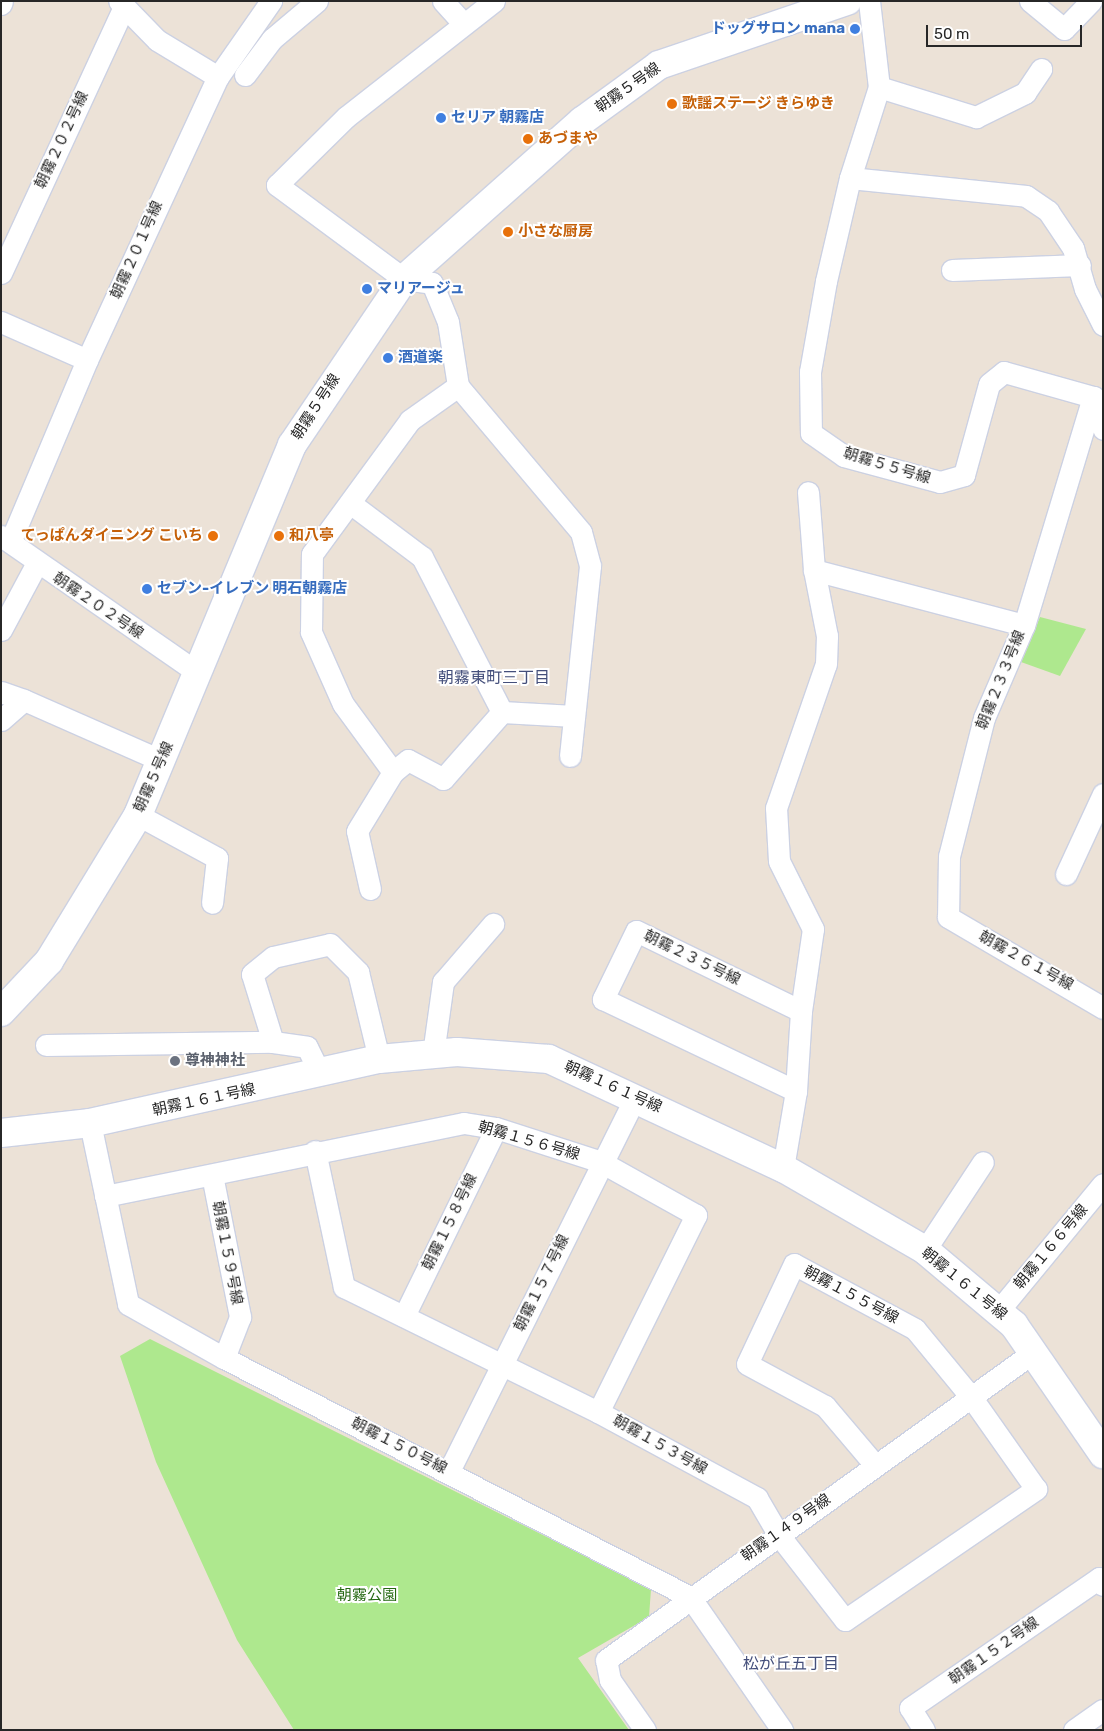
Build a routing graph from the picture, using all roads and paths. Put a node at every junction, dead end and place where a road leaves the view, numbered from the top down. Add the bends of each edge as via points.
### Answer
1 (271, 1) edge
2 (317, 1) edge
3 (443, 1) edge
4 (494, 1) edge
5 (847, 1) edge
6 (869, 1) edge
7 (1030, 1) edge
8 (1091, 1) edge
9 (121, 4) edge
10 (463, 23) junction
11 (1041, 69) dead end
12 (245, 75) dead end
13 (218, 77) junction
14 (879, 87) junction
15 (850, 178) junction
16 (1080, 265) junction
17 (952, 270) dead end
18 (1, 273) edge
19 (404, 279) junction
20 (1100, 311) edge
21 (1, 322) edge
22 (87, 360) junction
23 (458, 386) junction
24 (1098, 398) edge
25 (1103, 429) edge
26 (808, 492) dead end
27 (350, 503) junction
28 (6, 538) edge
29 (37, 563) junction
30 (814, 570) junction
31 (1024, 625) junction
32 (1, 630) edge
33 (198, 673) junction
34 (1, 692) edge
35 (24, 700) junction
36 (502, 712) junction
37 (574, 716) junction
38 (1, 720) edge
39 (570, 756) dead end
40 (162, 761) junction
41 (393, 772) junction
42 (1103, 794) edge
43 (138, 815) junction
44 (1066, 874) dead end
45 (370, 889) dead end
46 (212, 903) dead end
47 (948, 917) joint
48 (493, 924) dead end
49 (1103, 1008) edge
50 (801, 1011) junction
51 (1, 1012) edge
52 (273, 1042) junction
53 (46, 1044) dead end
54 (433, 1054) junction
55 (379, 1059) junction
56 (320, 1074) junction
57 (796, 1091) junction
58 (636, 1096) junction
59 (90, 1124) junction
60 (496, 1128) junction
61 (1, 1133) edge
62 (315, 1151) junction
63 (601, 1162) junction
64 (983, 1162) dead end
65 (783, 1168) junction
66 (212, 1175) junction
67 (1103, 1184) edge
68 (105, 1196) junction
69 (925, 1250) junction
70 (999, 1310) junction
71 (404, 1316) junction
72 (1035, 1351) junction
73 (224, 1358) junction
74 (501, 1367) junction
75 (971, 1397) junction
76 (598, 1412) junction
77 (1103, 1454) edge
78 (875, 1465) junction
79 (449, 1471) junction
80 (778, 1534) junction
81 (1101, 1581) edge
82 (690, 1596) junction
83 (1103, 1710) edge
84 (645, 1730) edge
85 (782, 1730) edge
86 (924, 1730) edge
87 (1074, 1730) edge

1 - 13 street, 朝霧２０１号線
2 - 12 street via 272,39
3 - 10 street
4 - 10 street
5 - 19 street, 朝霧５号線 via 659,65 582,121
6 - 14 street, 朝霧５５号線
7 - 8 street via 1064,29
9 - 13 street via 157,40
9 - 18 street, 朝霧２０２号線
10 - 19 street via 346,117 277,185
11 - 14 street via 1025,93 976,117
13 - 22 street, 朝霧２０１号線
14 - 15 street, 朝霧５５号線
15 - 16 street via 1026,196 1048,212
15 - 24 street, 朝霧５５号線 via 810,372 814,399 811,433 844,456 940,482 964,474 989,384 1004,372
16 - 17 street
16 - 20 street
19 - 23 street via 432,283 448,322
19 - 33 street, 朝霧５号線 via 292,445
21 - 22 street
22 - 28 street, 朝霧２０１号線
23 - 27 street via 410,420
23 - 37 street via 581,532 590,566
24 - 25 street
24 - 31 street
26 - 30 street
27 - 36 street via 422,557
27 - 41 street via 312,554 311,632 343,704
28 - 29 street, 朝霧２０２号線
29 - 32 street
29 - 33 street, 朝霧２０２号線
30 - 31 street, 朝霧２３３号線
30 - 50 street via 827,636 826,664 776,808 779,861 813,929
31 - 47 street, 朝霧２３３号線 via 984,718 949,856
33 - 40 street, 朝霧５号線
34 - 35 street
35 - 38 street
35 - 40 street
36 - 37 street
36 - 41 street via 443,779 408,760
37 - 39 street
40 - 43 street, 朝霧５号線
41 - 45 street via 357,831
42 - 44 street
43 - 46 street via 217,858
43 - 51 street, 朝霧５号線 via 49,961
47 - 49 street, 朝霧２６１号線
48 - 54 street via 443,982
50 - 57 street
50 - 57 street, 朝霧２３５号線 via 636,931 603,999
52 - 53 street
52 - 55 street via 252,974 273,957 330,944 358,972
52 - 56 street via 307,1047
54 - 55 street, 朝霧１６１号線
54 - 58 street, 朝霧１６１号線 via 549,1059
55 - 56 street, 朝霧１６１号線
56 - 59 street, 朝霧１６１号線
57 - 65 street
58 - 63 street, 朝霧１５７号線
58 - 65 street, 朝霧１６１号線
59 - 61 street, 朝霧１６１号線
59 - 68 street, 朝霧１５０号線
60 - 62 street, 朝霧１５６号線 via 464,1123
60 - 63 street, 朝霧１５６号線
60 - 71 street, 朝霧１５８号線
62 - 66 street, 朝霧１５６号線
62 - 71 street, 朝霧１５３号線 via 344,1287
63 - 74 street, 朝霧１５７号線
63 - 76 street, 朝霧１５６号線 via 696,1215
64 - 69 street
65 - 69 street, 朝霧１６１号線
66 - 68 street, 朝霧１５６号線
66 - 73 street, 朝霧１５９号線 via 240,1317
67 - 70 street, 朝霧１６６号線
68 - 73 street, 朝霧１５０号線 via 128,1304
69 - 70 street, 朝霧１６１号線
70 - 72 street, 朝霧１６１号線
71 - 74 street, 朝霧１５３号線
72 - 75 street, 朝霧１４９号線
72 - 77 street, 朝霧１６１号線
73 - 79 street, 朝霧１５０号線
74 - 76 street, 朝霧１５３号線
74 - 79 street, 朝霧１５７号線
75 - 78 street, 朝霧１４９号線
75 - 78 street, 朝霧１５５号線 via 915,1329 794,1264 747,1364 824,1406
75 - 80 street, 朝霧１５３号線 via 1036,1489 845,1620
76 - 80 street, 朝霧１５３号線 via 757,1498
78 - 80 street, 朝霧１４９号線
79 - 82 street, 朝霧１５０号線
80 - 82 street, 朝霧１４９号線
81 - 86 street, 朝霧１５２号線 via 910,1708
82 - 84 street, 朝霧１４９号線 via 606,1660 610,1680
82 - 85 street, 朝霧１５０号線
83 - 87 street

